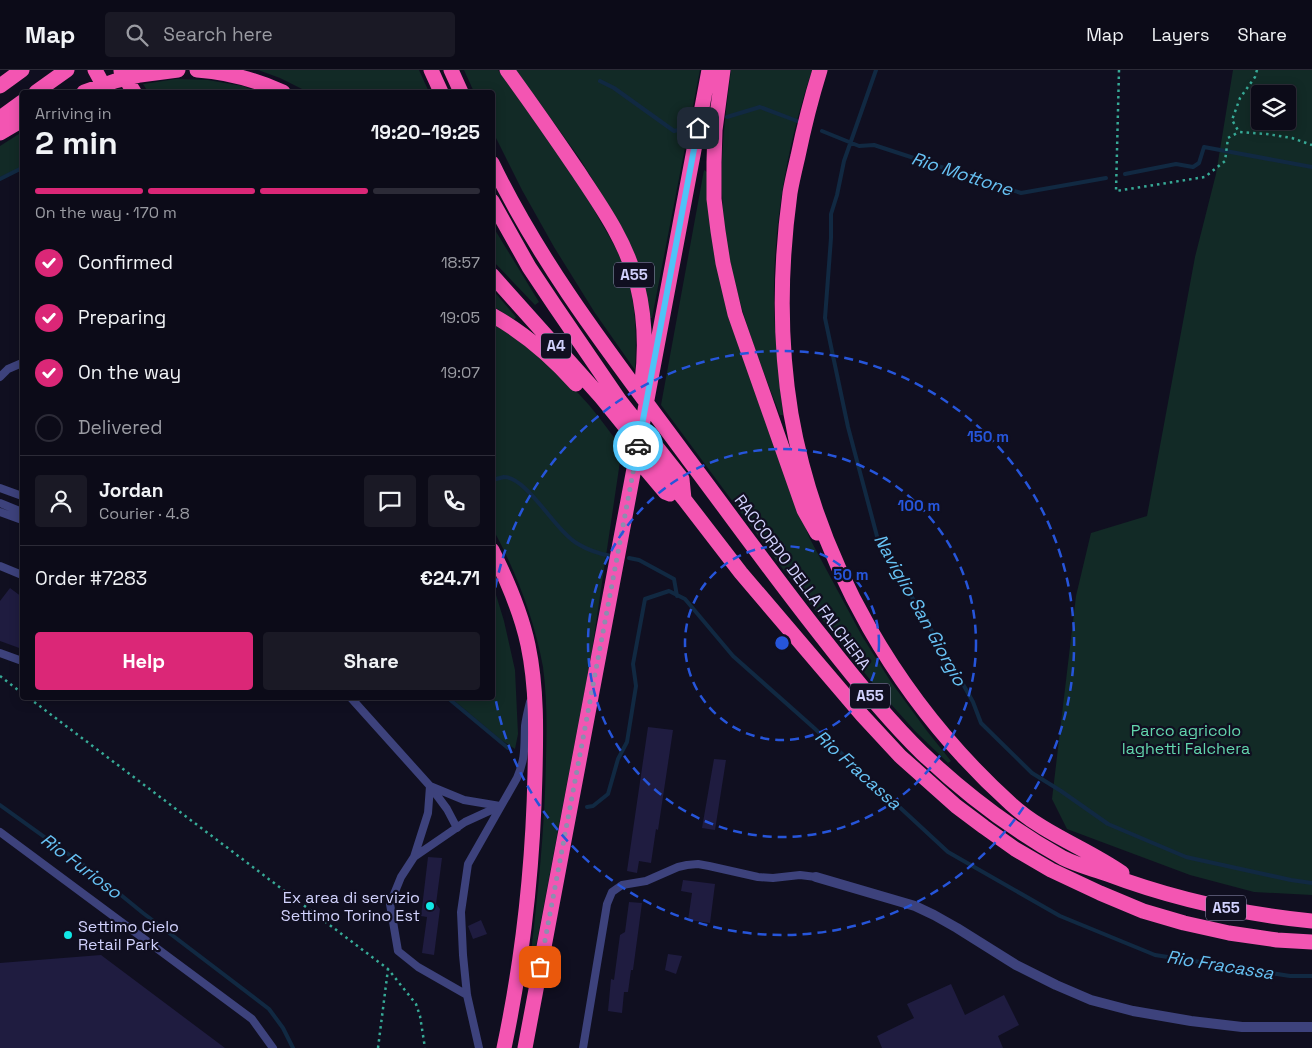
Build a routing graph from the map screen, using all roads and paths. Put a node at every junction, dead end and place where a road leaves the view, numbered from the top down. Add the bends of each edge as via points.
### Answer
1 (22, 70) edge
2 (67, 70) edge
3 (95, 70) edge
4 (120, 70) edge
5 (178, 70) edge
6 (197, 70) edge
7 (431, 70) edge
8 (451, 70) edge
9 (507, 70) edge
10 (709, 70) edge
11 (723, 70) edge
12 (820, 70) edge
13 (1119, 70) edge
14 (1257, 70) edge
15 (0, 86) edge
16 (39, 90) edge
17 (90, 90) edge
18 (106, 90) edge
19 (133, 90) edge
20 (278, 90) edge
21 (440, 90) edge
22 (460, 90) edge
23 (20, 103) edge
24 (0, 118) edge
25 (20, 121) edge
26 (1239, 132) junction
27 (0, 133) edge
28 (1312, 145) edge
29 (495, 169) edge
30 (495, 206) edge
31 (495, 278) edge
32 (495, 317) edge
33 (20, 364) edge
34 (0, 377) edge
35 (616, 425) junction
36 (657, 466) junction
37 (0, 488) edge
38 (20, 495) edge
39 (684, 499) joint
40 (0, 503) edge
41 (20, 511) edge
42 (0, 512) edge
43 (625, 515) junction
44 (20, 519) edge
45 (495, 556) edge
46 (0, 566) edge
47 (20, 574) edge
48 (853, 595) junction
49 (0, 653) edge
50 (20, 660) edge
51 (0, 676) edge
52 (534, 683) junction
53 (20, 691) edge
54 (32, 700) edge
55 (353, 700) edge
56 (430, 786) junction
57 (500, 806) junction
58 (456, 828) junction
59 (0, 832) edge
60 (414, 857) junction
61 (816, 877) joint
62 (1142, 887) junction
63 (1312, 921) edge
64 (1312, 942) edge
65 (388, 970) junction
66 (467, 994) junction
67 (1312, 1027) edge
68 (273, 1048) edge
69 (378, 1048) edge
70 (425, 1048) edge
71 (480, 1048) edge
72 (504, 1048) edge
73 (525, 1048) edge
74 (584, 1048) edge

1 - 15 highway
2 - 16 highway
3 - 18 highway
4 - 19 highway
5 - 17 highway via 132,77
6 - 20 highway via 216,71
7 - 21 highway
8 - 22 highway
9 - 43 highway, A55 via 604,210 631,263 637,284 644,330 642,380
10 - 43 highway
11 - 48 highway via 715,130 714,199 723,263 735,314 804,510
12 - 48 highway via 791,191 783,265 783,338 791,412 806,479 831,551
13 - 26 path via 1116,192 1206,177 1225,161 1228,138
14 - 26 path via 1256,77 1240,98 1232,120
23 - 24 highway
25 - 27 highway
26 - 28 path via 1292,138
29 - 62 highway, RACCORDO DELLA FALCHERA / A55 via 544,257 576,306 786,590 882,711 922,753 1002,819 1066,859
30 - 36 highway via 530,267 620,401
31 - 35 highway, A4 via 601,397
32 - 35 highway via 544,352
33 - 34 lane
35 - 36 highway, A4
36 - 39 highway, A4
37 - 38 lane
39 - 64 highway, A55 via 747,580 862,715 929,783 984,828 1051,870 1143,911 1229,933
40 - 41 lane
42 - 44 lane
43 - 73 highway, A55
45 - 52 highway via 520,616
46 - 47 lane
48 - 62 highway via 888,660 932,722 985,779 1038,826 1110,865
49 - 50 lane
51 - 53 path
52 - 57 lane via 525,724 522,765
52 - 72 highway via 536,727 532,851 515,989
54 - 65 path
55 - 56 lane
56 - 57 lane via 464,800
56 - 58 lane
56 - 60 lane via 428,813
57 - 58 lane
57 - 66 lane via 468,864 461,912
58 - 60 lane
59 - 68 lane via 252,1019
60 - 66 lane via 400,877 390,904 398,951 418,967
61 - 67 street via 915,906 1016,965 1091,1000 1191,1021 1242,1027
61 - 74 lane via 758,877 698,864 678,867 616,889 607,904
62 - 63 highway, RACCORDO DELLA FALCHERA / A55 via 1240,911
65 - 69 path
65 - 70 path via 416,1004
66 - 71 lane

